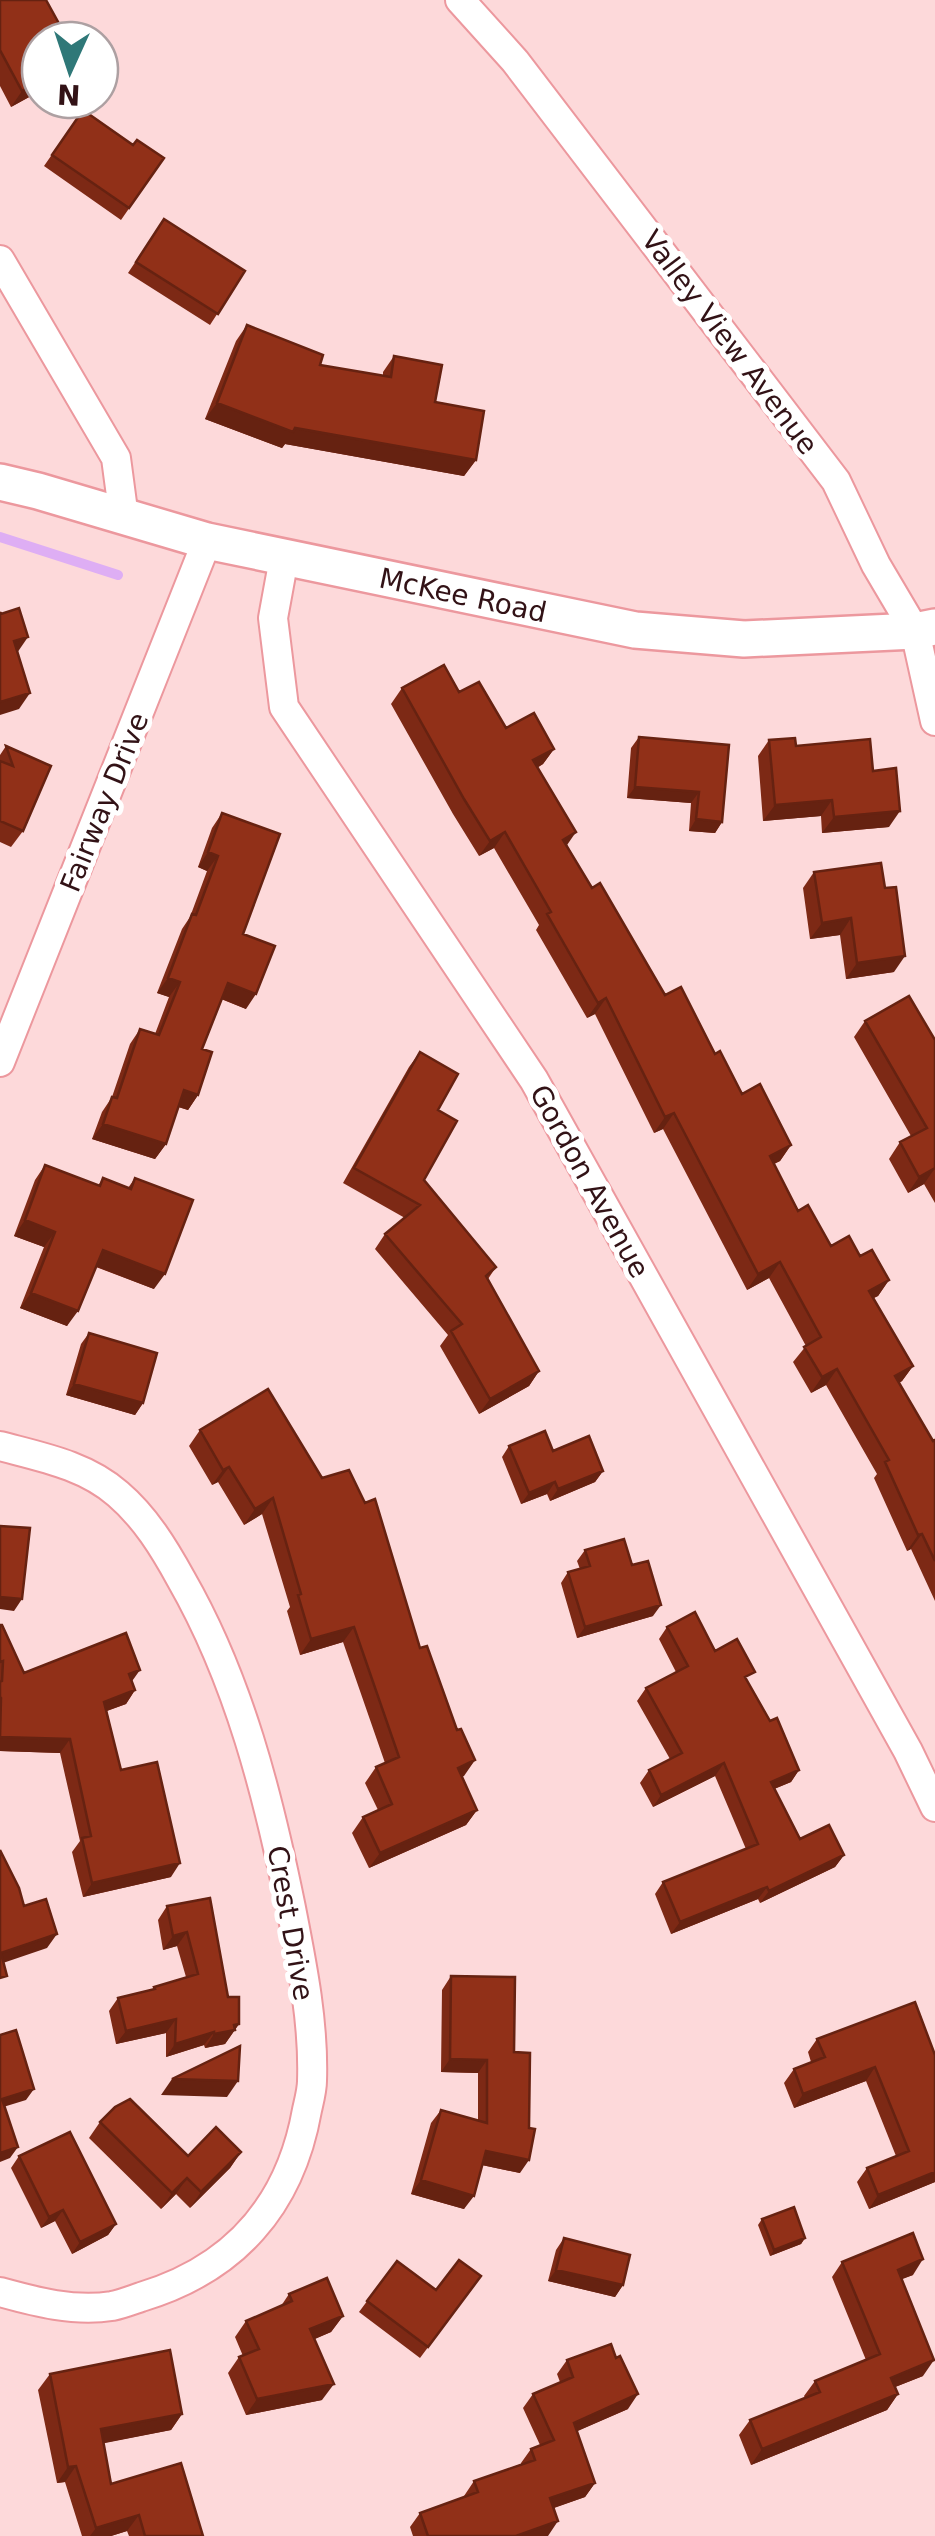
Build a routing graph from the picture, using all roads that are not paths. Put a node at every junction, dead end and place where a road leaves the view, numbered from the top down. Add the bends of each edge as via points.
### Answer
1 (460, 0) edge
2 (0, 260) edge
3 (0, 482) edge
4 (124, 518) junction
5 (207, 542) junction
6 (284, 558) junction
7 (925, 629) edge
8 (935, 721) edge
9 (0, 1062) edge
10 (0, 1446) edge
11 (935, 1807) edge
12 (0, 2292) edge

1 - 7 street, Valley View Avenue via 836,481 876,565
2 - 4 street via 116,458
3 - 4 street, McKee Road
4 - 5 street, McKee Road
5 - 6 street, McKee Road
5 - 9 street, Fairway Drive
6 - 7 street, McKee Road via 635,630 744,638
6 - 11 street, Gordon Avenue via 272,618 284,707 534,1080
7 - 8 street, Valley View Avenue
10 - 12 street, Crest Drive via 72,1465 118,1493 157,1537 199,1610 234,1688 278,1845 306,1985 312,2082 302,2142 282,2187 256,2226 216,2264 167,2289 111,2306 52,2306

